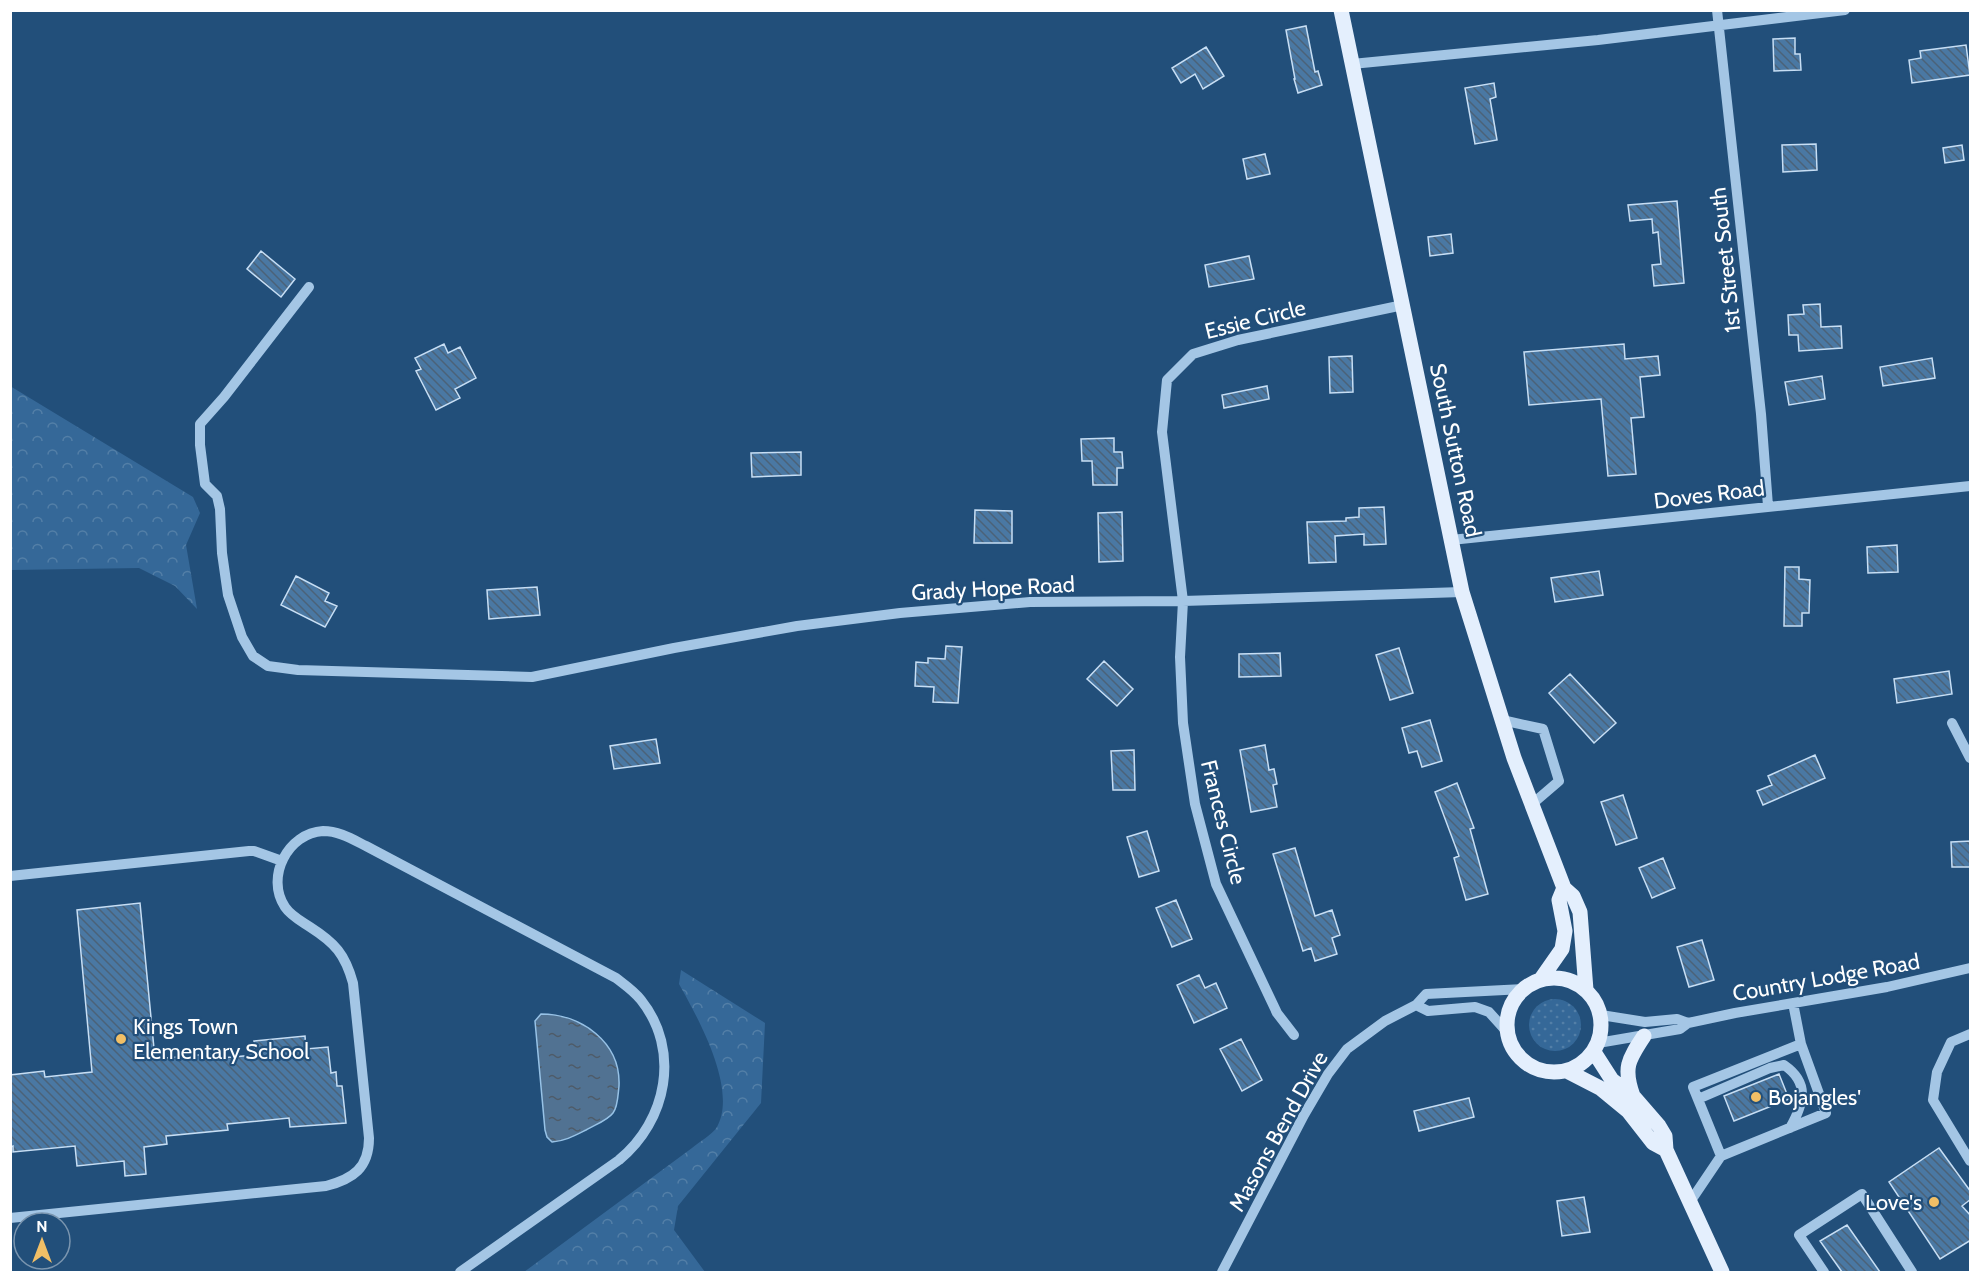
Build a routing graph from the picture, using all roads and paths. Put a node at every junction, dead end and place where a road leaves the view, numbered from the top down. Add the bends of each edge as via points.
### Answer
1 (1341, 10) edge
2 (1717, 10) edge
3 (1845, 10) edge
4 (1718, 25) junction
5 (1352, 64) junction
6 (309, 287) dead end
7 (1403, 305) junction
8 (1971, 486) edge
9 (1768, 506) junction
10 (1451, 540) junction
11 (1462, 592) junction
12 (1182, 601) junction
13 (1502, 720) junction
14 (1952, 723) dead end
15 (1971, 758) edge
16 (1532, 805) junction
17 (282, 861) junction
18 (10, 876) edge
19 (1564, 888) junction
20 (1971, 968) edge
21 (1541, 979) junction
22 (1524, 989) junction
23 (1586, 990) junction
24 (1793, 1003) junction
25 (1416, 1005) junction
26 (1601, 1015) junction
27 (1688, 1023) junction
28 (1507, 1032) junction
29 (1971, 1034) edge
30 (1294, 1035) dead end
31 (1644, 1036) junction
32 (1801, 1044) junction
33 (1596, 1048) junction
34 (1567, 1071) junction
35 (1633, 1096) junction
36 (1698, 1099) junction
37 (1790, 1128) junction
38 (1666, 1150) junction
39 (1721, 1156) junction
40 (1971, 1161) edge
41 (1690, 1202) junction
42 (10, 1218) edge
43 (460, 1272) edge
44 (1222, 1272) edge
45 (1722, 1272) edge
46 (1824, 1272) edge
47 (1912, 1272) edge

1 - 5 main road, South Sutton Road
2 - 4 street, 1st Street South
3 - 4 street
4 - 5 street
4 - 9 street, 1st Street South
5 - 7 main road, South Sutton Road
6 - 12 street, Grady Hope Road via 200,424 206,484 217,496 220,509 228,595 252,656 268,666 532,677 785,628 900,613 1030,602
7 - 10 main road, South Sutton Road
7 - 12 street, Essie Circle via 1227,343 1193,354 1167,380 1162,432
8 - 9 street, Doves Road
9 - 10 street, Doves Road
10 - 11 main road, South Sutton Road
11 - 12 street, Grady Hope Road
11 - 13 main road, South Sutton Road
12 - 30 street, Frances Circle via 1182,723 1196,804 1216,884 1277,1013
13 - 16 main road, South Sutton Road
13 - 16 street via 1543,729 1559,781
14 - 15 street
16 - 19 main road, South Sutton Road
17 - 18 street via 249,850
17 - 42 street via 279,896 285,907 340,951 353,983 369,1138 369,1151 361,1168 326,1186
17 - 43 street via 306,835 331,831 344,835 616,978 640,999 657,1028 664,1059 662,1089 653,1118 639,1142
19 - 21 main road, South Sutton Road via 1559,900 1565,931 1562,950
19 - 23 main road, South Sutton Road via 1574,896 1580,912
20 - 24 street, Country Lodge Road
21 - 22 main road
21 - 23 main road via 1557,977
22 - 25 street, Masons Bend Drive via 1426,994
22 - 28 main road via 1513,1001
23 - 26 main road
24 - 27 street, Country Lodge Road
24 - 32 street
25 - 28 street via 1428,1011 1475,1007 1488,1012
25 - 44 street, Masons Bend Drive via 1366,1034 1347,1049 1328,1074
26 - 27 street, Country Lodge Road
26 - 33 main road via 1602,1029
27 - 31 street, Country Lodge Road via 1680,1029
28 - 34 main road via 1517,1054 1535,1069
29 - 40 street via 1951,1042 1937,1072 1933,1100
31 - 33 street, Country Lodge Road via 1619,1038
31 - 35 main road via 1630,1058 1628,1081
32 - 36 street via 1694,1087
32 - 37 street via 1826,1113
33 - 34 main road via 1577,1067
33 - 35 main road via 1612,1080
34 - 38 main road via 1600,1088 1628,1111 1653,1143
35 - 38 main road via 1659,1126
36 - 37 street via 1784,1065 1796,1073 1801,1085 1801,1110
36 - 39 street
37 - 39 street
38 - 41 main road
39 - 41 street
41 - 45 main road
46 - 47 street via 1799,1235 1862,1194

